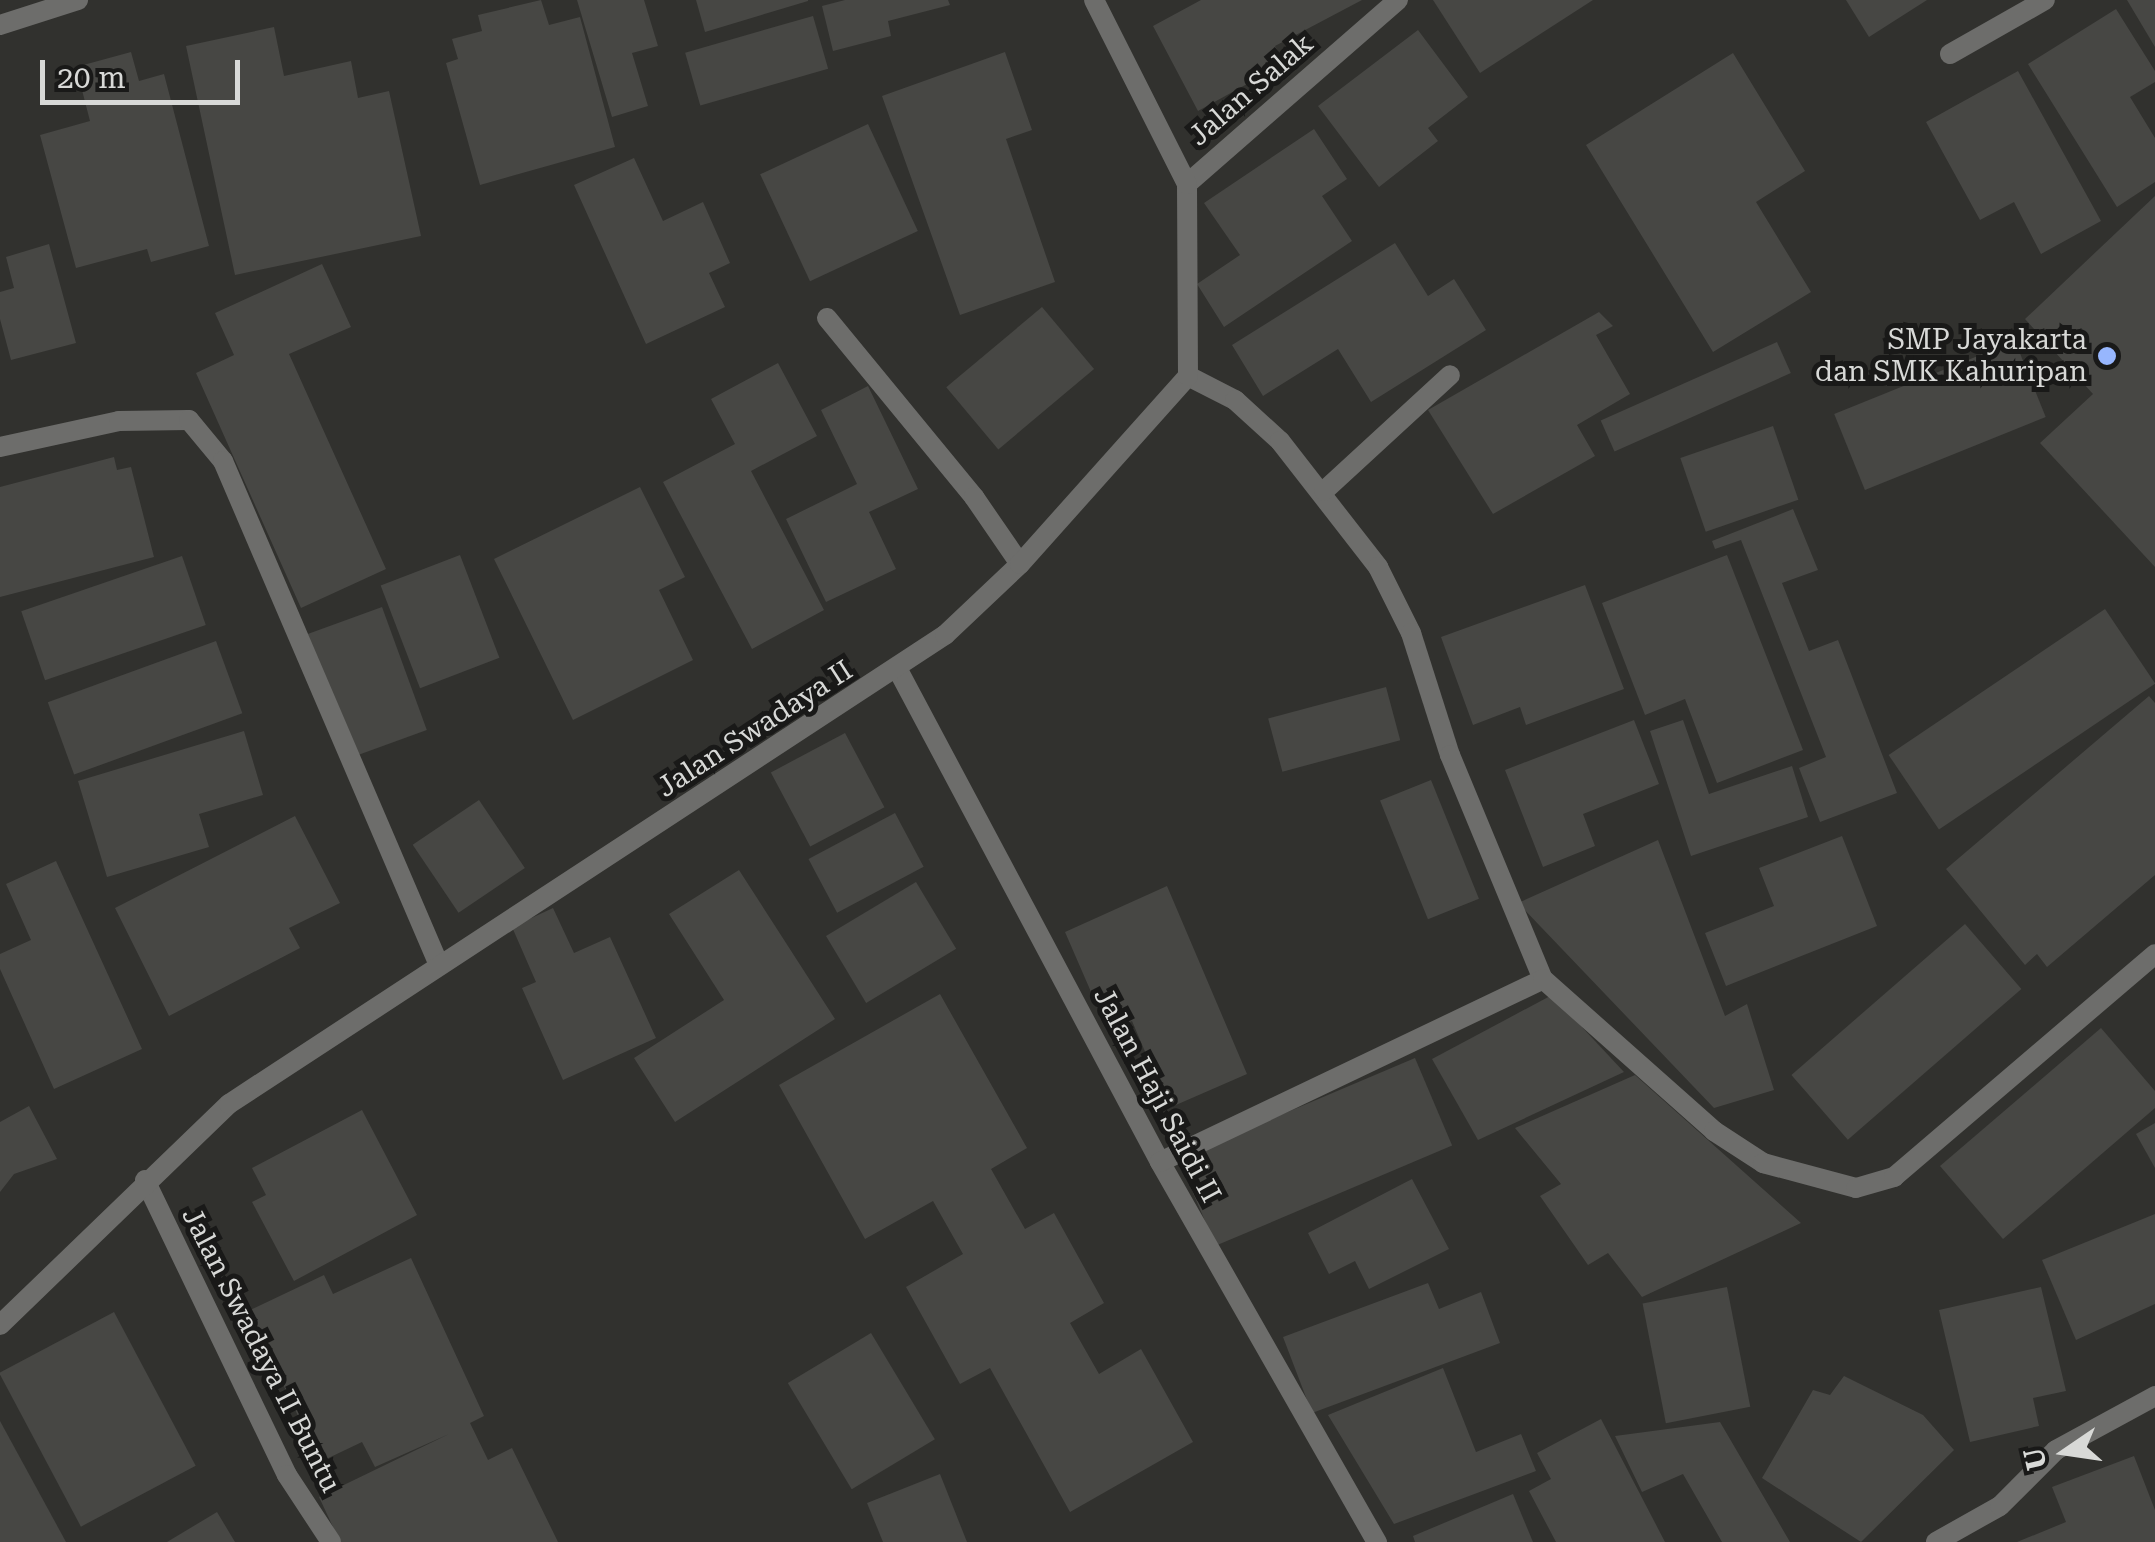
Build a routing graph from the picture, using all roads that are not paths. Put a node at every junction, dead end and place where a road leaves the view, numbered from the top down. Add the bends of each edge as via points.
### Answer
1 (78, 0) edge
2 (1094, 0) edge
3 (1398, 0) edge
4 (2044, 0) edge
5 (0, 25) edge
6 (1950, 54) dead end
7 (1187, 184) junction
8 (827, 318) dead end
9 (1450, 374) dead end
10 (1188, 376) junction
11 (0, 447) edge
12 (1324, 491) junction
13 (1020, 564) junction
14 (898, 670) junction
15 (2155, 954) edge
16 (439, 965) junction
17 (1543, 979) junction
18 (1160, 1162) junction
19 (144, 1180) junction
20 (0, 1325) edge
21 (2155, 1396) edge
22 (331, 1542) edge
23 (1377, 1542) edge
24 (1936, 1542) edge

1 - 5 street
2 - 7 street
3 - 7 street, Jalan Salak
4 - 6 street
7 - 10 street
8 - 13 street via 974,497
9 - 12 street
10 - 12 street via 1257,418
10 - 13 street, Jalan Swadaya II
11 - 16 street via 119,421 189,420 224,462
12 - 17 street via 1378,567 1411,633 1450,755
13 - 14 street, Jalan Swadaya II
14 - 16 street, Jalan Swadaya II
14 - 18 street, Jalan Haji Saidi II
15 - 17 street via 1894,1176 1856,1188 1763,1162 1714,1131
16 - 19 street, Jalan Swadaya II via 229,1104
17 - 18 street
18 - 23 street, Jalan Haji Saidi II
19 - 20 street, Jalan Swadaya II
19 - 22 street, Jalan Swadaya II Buntu via 288,1475
21 - 24 street via 2056,1450 2000,1506

